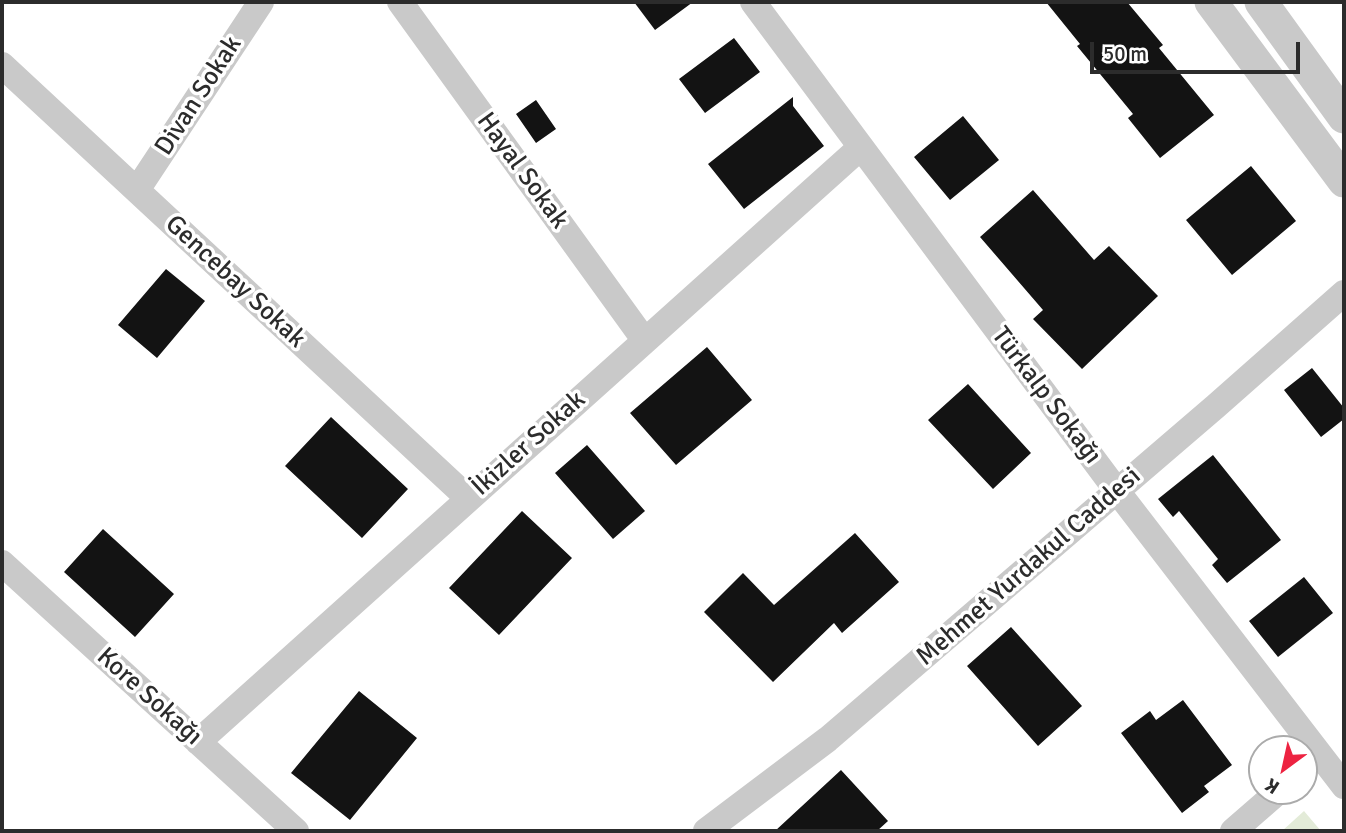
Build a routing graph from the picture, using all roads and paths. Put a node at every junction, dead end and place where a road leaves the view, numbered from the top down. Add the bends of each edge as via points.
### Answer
1 (261, 2) edge
2 (400, 2) edge
3 (753, 2) edge
4 (1211, 2) edge
5 (1261, 2) edge
6 (2, 65) edge
7 (1344, 117) edge
8 (861, 147) junction
9 (1344, 181) edge
10 (137, 190) junction
11 (1344, 293) edge
12 (645, 341) junction
13 (1117, 491) junction
14 (469, 499) junction
15 (2, 563) edge
16 (1293, 735) edge
17 (198, 742) junction
18 (1318, 766) edge
19 (1344, 786) edge
20 (1263, 805) edge
21 (296, 831) edge
22 (706, 831) edge
23 (1233, 831) edge

1 - 10 street, Divan Sokak
2 - 12 street, Hayal Sokak
3 - 8 street, Türkalp Sokağı
4 - 9 street
5 - 7 street
6 - 10 street, Gencebay Sokak
8 - 12 street, İkizler Sokak
8 - 13 street, Türkalp Sokağı
10 - 14 street, Gencebay Sokak
11 - 13 street, Mehmet Yurdakul Caddesi
12 - 14 street, İkizler Sokak
13 - 16 street, Türkalp Sokağı
13 - 22 street, Mehmet Yurdakul Caddesi via 828,739
14 - 17 street, İkizler Sokak
15 - 17 street, Kore Sokağı
17 - 21 street, Kore Sokağı
18 - 19 street, Türkalp Sokağı
20 - 23 street

